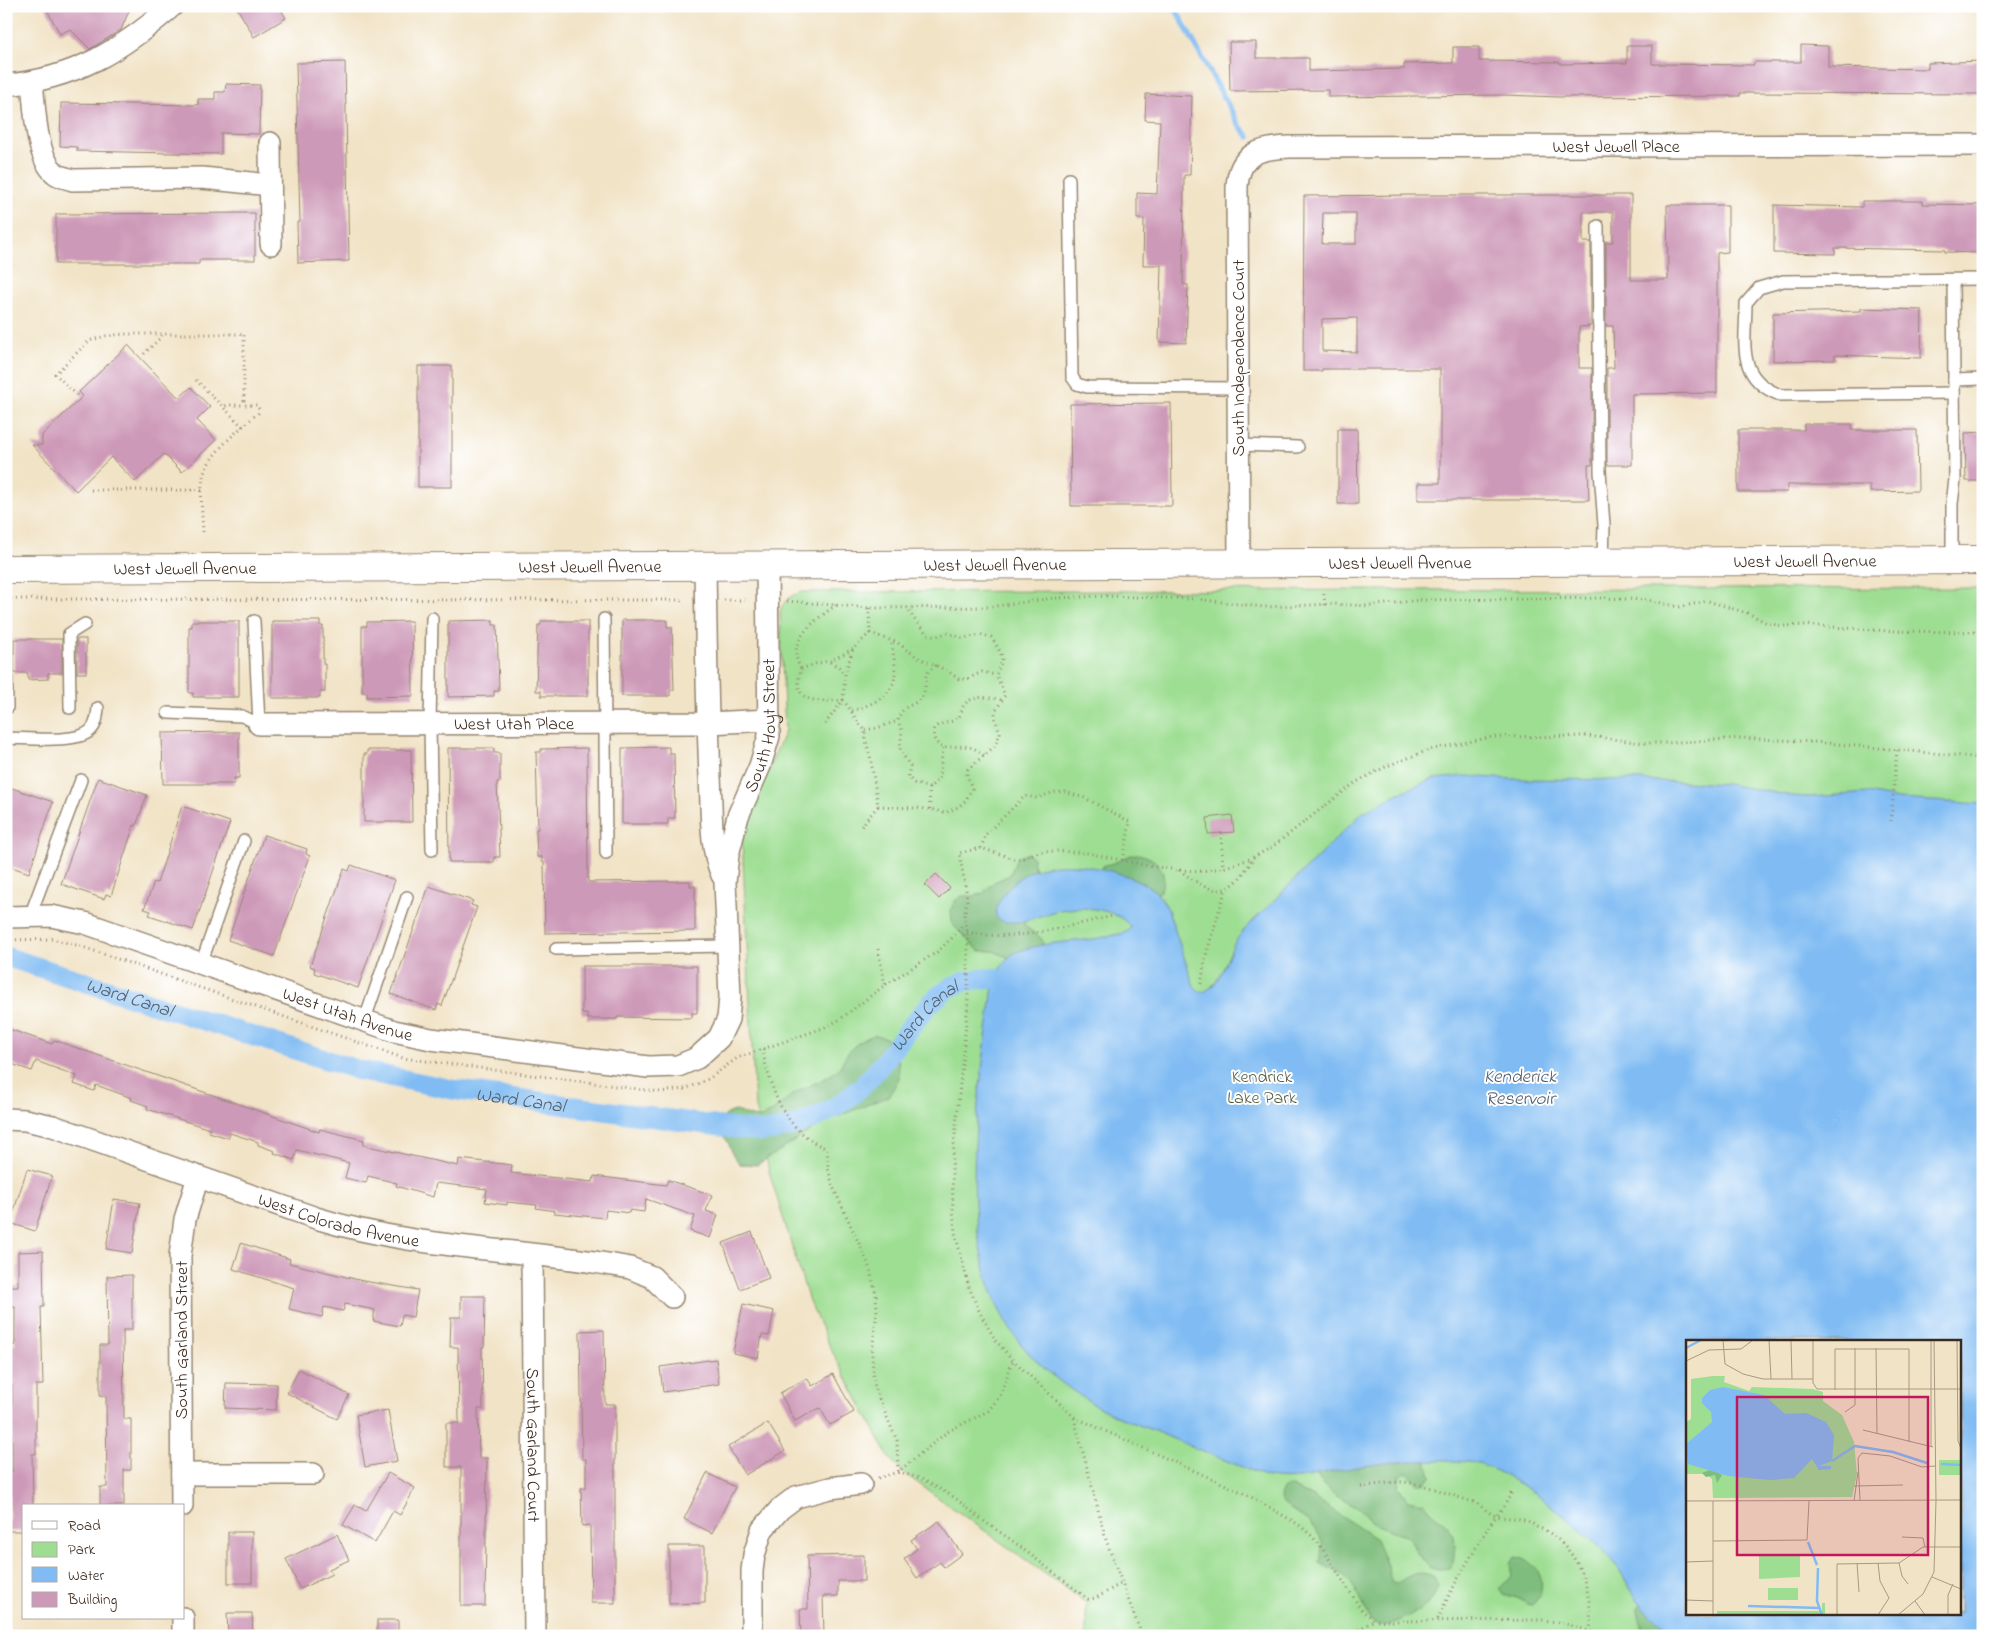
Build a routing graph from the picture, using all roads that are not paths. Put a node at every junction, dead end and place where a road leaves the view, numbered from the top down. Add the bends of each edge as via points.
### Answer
1 (172, 6) edge
2 (152, 13) edge
3 (32, 82) junction
4 (6, 86) edge
5 (270, 143) dead end
6 (1983, 145) edge
7 (1250, 157) joint
8 (1070, 179) dead end
9 (270, 185) junction
10 (1598, 226) dead end
11 (272, 244) dead end
12 (1953, 280) junction
13 (1983, 280) edge
14 (1983, 379) edge
15 (1954, 380) junction
16 (1238, 388) junction
17 (1954, 393) junction
18 (1238, 446) junction
19 (1298, 447) dead end
20 (1952, 560) junction
21 (1983, 560) edge
22 (1603, 561) junction
23 (1240, 563) junction
24 (768, 565) junction
25 (705, 566) junction
26 (6, 569) edge
27 (432, 618) dead end
28 (604, 618) dead end
29 (254, 621) dead end
30 (85, 624) dead end
31 (6, 634) edge
32 (7, 708) edge
33 (70, 708) dead end
34 (98, 708) dead end
35 (168, 714) dead end
36 (770, 720) junction
37 (605, 723) junction
38 (708, 723) junction
39 (259, 724) junction
40 (430, 724) junction
41 (6, 738) edge
42 (81, 780) dead end
43 (244, 841) dead end
44 (432, 850) dead end
45 (606, 853) dead end
46 (725, 882) junction
47 (407, 897) dead end
48 (30, 916) junction
49 (6, 917) edge
50 (728, 946) junction
51 (556, 949) dead end
52 (201, 964) junction
53 (364, 1022) junction
54 (697, 1058) joint
55 (6, 1119) edge
56 (198, 1177) junction
57 (532, 1255) junction
58 (672, 1297) dead end
59 (182, 1474) junction
60 (313, 1474) dead end
61 (861, 1484) dead end
62 (182, 1504) edge
63 (183, 1620) edge
64 (183, 1636) edge
65 (535, 1636) edge
66 (752, 1636) edge

1 - 2 street
2 - 3 street via 118,48 84,67
3 - 4 street
3 - 9 street via 40,143 45,160 55,174 73,180 202,178
5 - 9 street
6 - 7 street, West Jewell Place via 1290,147 1265,149
7 - 16 street, South Independence Court via 1240,170 1237,187
8 - 16 lane via 1072,377 1077,384 1087,387
9 - 11 street
10 - 22 lane
12 - 13 lane
12 - 15 lane
12 - 17 lane via 1783,281 1764,286 1746,303 1746,363 1758,383 1780,395
14 - 15 lane
15 - 17 lane
16 - 18 street, South Independence Court
17 - 20 lane
18 - 19 lane
18 - 23 street, South Independence Court
20 - 21 main road, West Jewell Avenue
20 - 22 main road, West Jewell Avenue
22 - 23 main road, West Jewell Avenue
23 - 24 main road, West Jewell Avenue
24 - 25 main road, West Jewell Avenue
24 - 36 street, South Hoyt Street
25 - 26 main road, West Jewell Avenue
25 - 38 street, South Hoyt Street
27 - 40 lane
28 - 37 lane
29 - 39 lane
30 - 33 lane via 69,634
31 - 32 lane
34 - 41 lane via 97,721 92,729 79,737
35 - 39 lane via 242,716
36 - 38 street, West Utah Place
36 - 46 street, South Hoyt Street via 763,756 732,835
37 - 38 street, West Utah Place
37 - 40 street, West Utah Place
37 - 45 lane
38 - 46 street, South Hoyt Street via 714,847
39 - 40 street, West Utah Place
40 - 44 lane
42 - 48 lane
43 - 52 lane
46 - 50 street, South Hoyt Street
47 - 53 lane
48 - 49 street, West Utah Avenue
48 - 52 street, West Utah Avenue via 51,916 85,923
50 - 51 lane
50 - 54 street, South Hoyt Street via 728,1019 719,1038
52 - 53 street, West Utah Avenue
53 - 54 street, West Utah Avenue via 431,1038 648,1067 668,1068
55 - 56 street, West Colorado Avenue via 53,1126
56 - 57 street, West Colorado Avenue via 316,1218 376,1234
56 - 59 street, South Garland Street via 185,1219 180,1256
57 - 58 street, West Colorado Avenue via 630,1268 652,1277
57 - 65 street, South Garland Court
59 - 60 street
59 - 62 street, South Garland Street
61 - 66 street via 796,1497 780,1509 762,1530 752,1571
63 - 64 street

